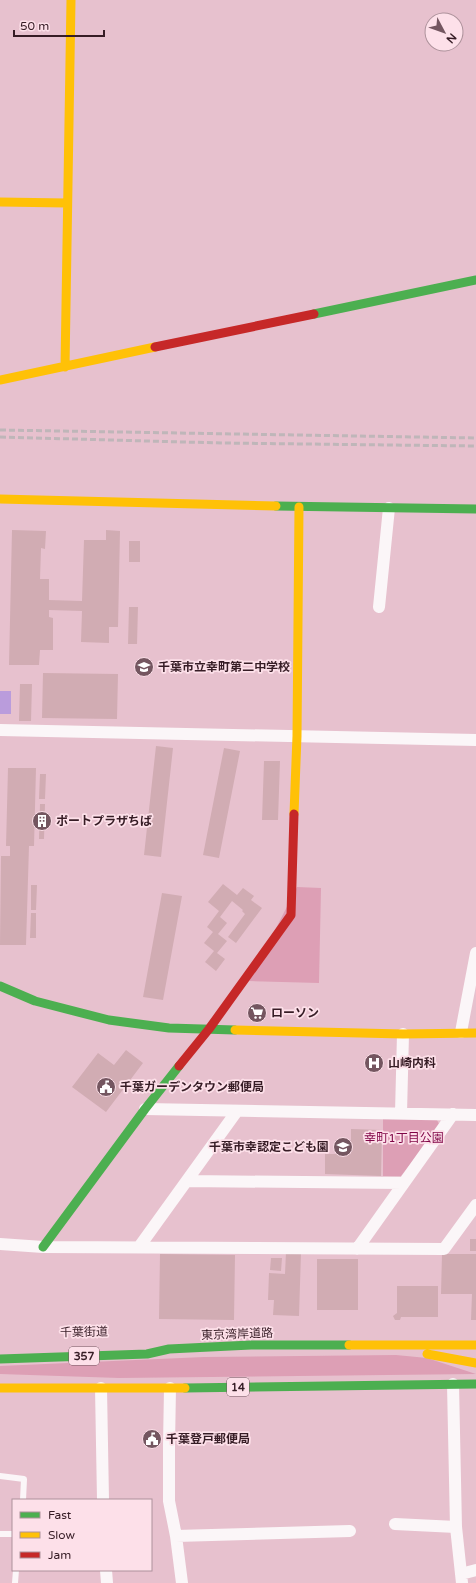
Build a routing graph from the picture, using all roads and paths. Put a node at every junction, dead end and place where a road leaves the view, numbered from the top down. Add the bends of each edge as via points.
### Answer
1 (71, 0) edge
2 (0, 202) edge
3 (67, 203) junction
4 (476, 280) edge
5 (65, 367) junction
6 (0, 380) edge
7 (0, 499) edge
8 (299, 507) junction
9 (388, 508) junction
10 (476, 509) edge
11 (379, 606) dead end
12 (0, 730) edge
13 (297, 736) junction
14 (476, 740) edge
15 (476, 953) edge
16 (0, 986) edge
17 (209, 1029) junction
18 (461, 1032) junction
19 (476, 1033) edge
20 (403, 1034) junction
21 (145, 1109) junction
22 (237, 1111) junction
23 (401, 1113) junction
24 (453, 1114) junction
25 (476, 1115) edge
26 (187, 1181) junction
27 (403, 1183) junction
28 (476, 1205) edge
29 (0, 1244) edge
30 (42, 1247) junction
31 (139, 1247) junction
32 (357, 1249) junction
33 (146, 1344) dead end
34 (389, 1345) junction
35 (476, 1345) edge
36 (168, 1349) junction
37 (0, 1359) edge
38 (476, 1363) edge
39 (453, 1384) junction
40 (476, 1384) edge
41 (0, 1388) edge
42 (101, 1388) junction
43 (170, 1388) junction
44 (0, 1476) edge
45 (23, 1499) edge
46 (102, 1499) edge
47 (395, 1524) dead end
48 (456, 1527) junction
49 (350, 1531) dead end
50 (0, 1534) edge
51 (12, 1534) edge
52 (176, 1536) junction
53 (476, 1570) edge
54 (16, 1571) edge
55 (106, 1571) edge
56 (462, 1578) edge
57 (15, 1583) edge
58 (107, 1583) edge
59 (182, 1583) edge

1 - 3 main road
2 - 3 main road
3 - 5 main road
4 - 5 main road
5 - 6 main road
7 - 8 main road
8 - 9 main road
8 - 13 main road
9 - 10 main road
9 - 11 street
12 - 13 street
13 - 14 street
13 - 17 main road via 291,915
15 - 18 street
16 - 17 main road via 36,1001 109,1020 168,1028
17 - 20 main road
17 - 21 main road
18 - 19 main road
18 - 20 main road
20 - 23 street
21 - 22 street
21 - 30 main road
22 - 23 street
22 - 26 street
23 - 24 street
24 - 25 street
24 - 27 street
26 - 27 street
26 - 31 street
27 - 32 street
28 - 32 street via 444,1249
29 - 30 street
30 - 31 street
31 - 32 street
33 - 36 main road
34 - 35 main road, 東京湾岸道路
34 - 36 main road, 東京湾岸道路 via 266,1345
34 - 38 main road
36 - 37 main road, 東京湾岸道路 / 357 via 147,1354
39 - 40 main road, 14
39 - 43 main road, 14
39 - 48 street
41 - 42 main road, 14
42 - 43 main road, 14
42 - 46 street
43 - 52 street via 169,1501
44 - 45 lane via 24,1479
47 - 48 street
48 - 56 street
49 - 52 street
50 - 51 lane
52 - 59 street
53 - 56 street
54 - 57 lane
55 - 58 street

